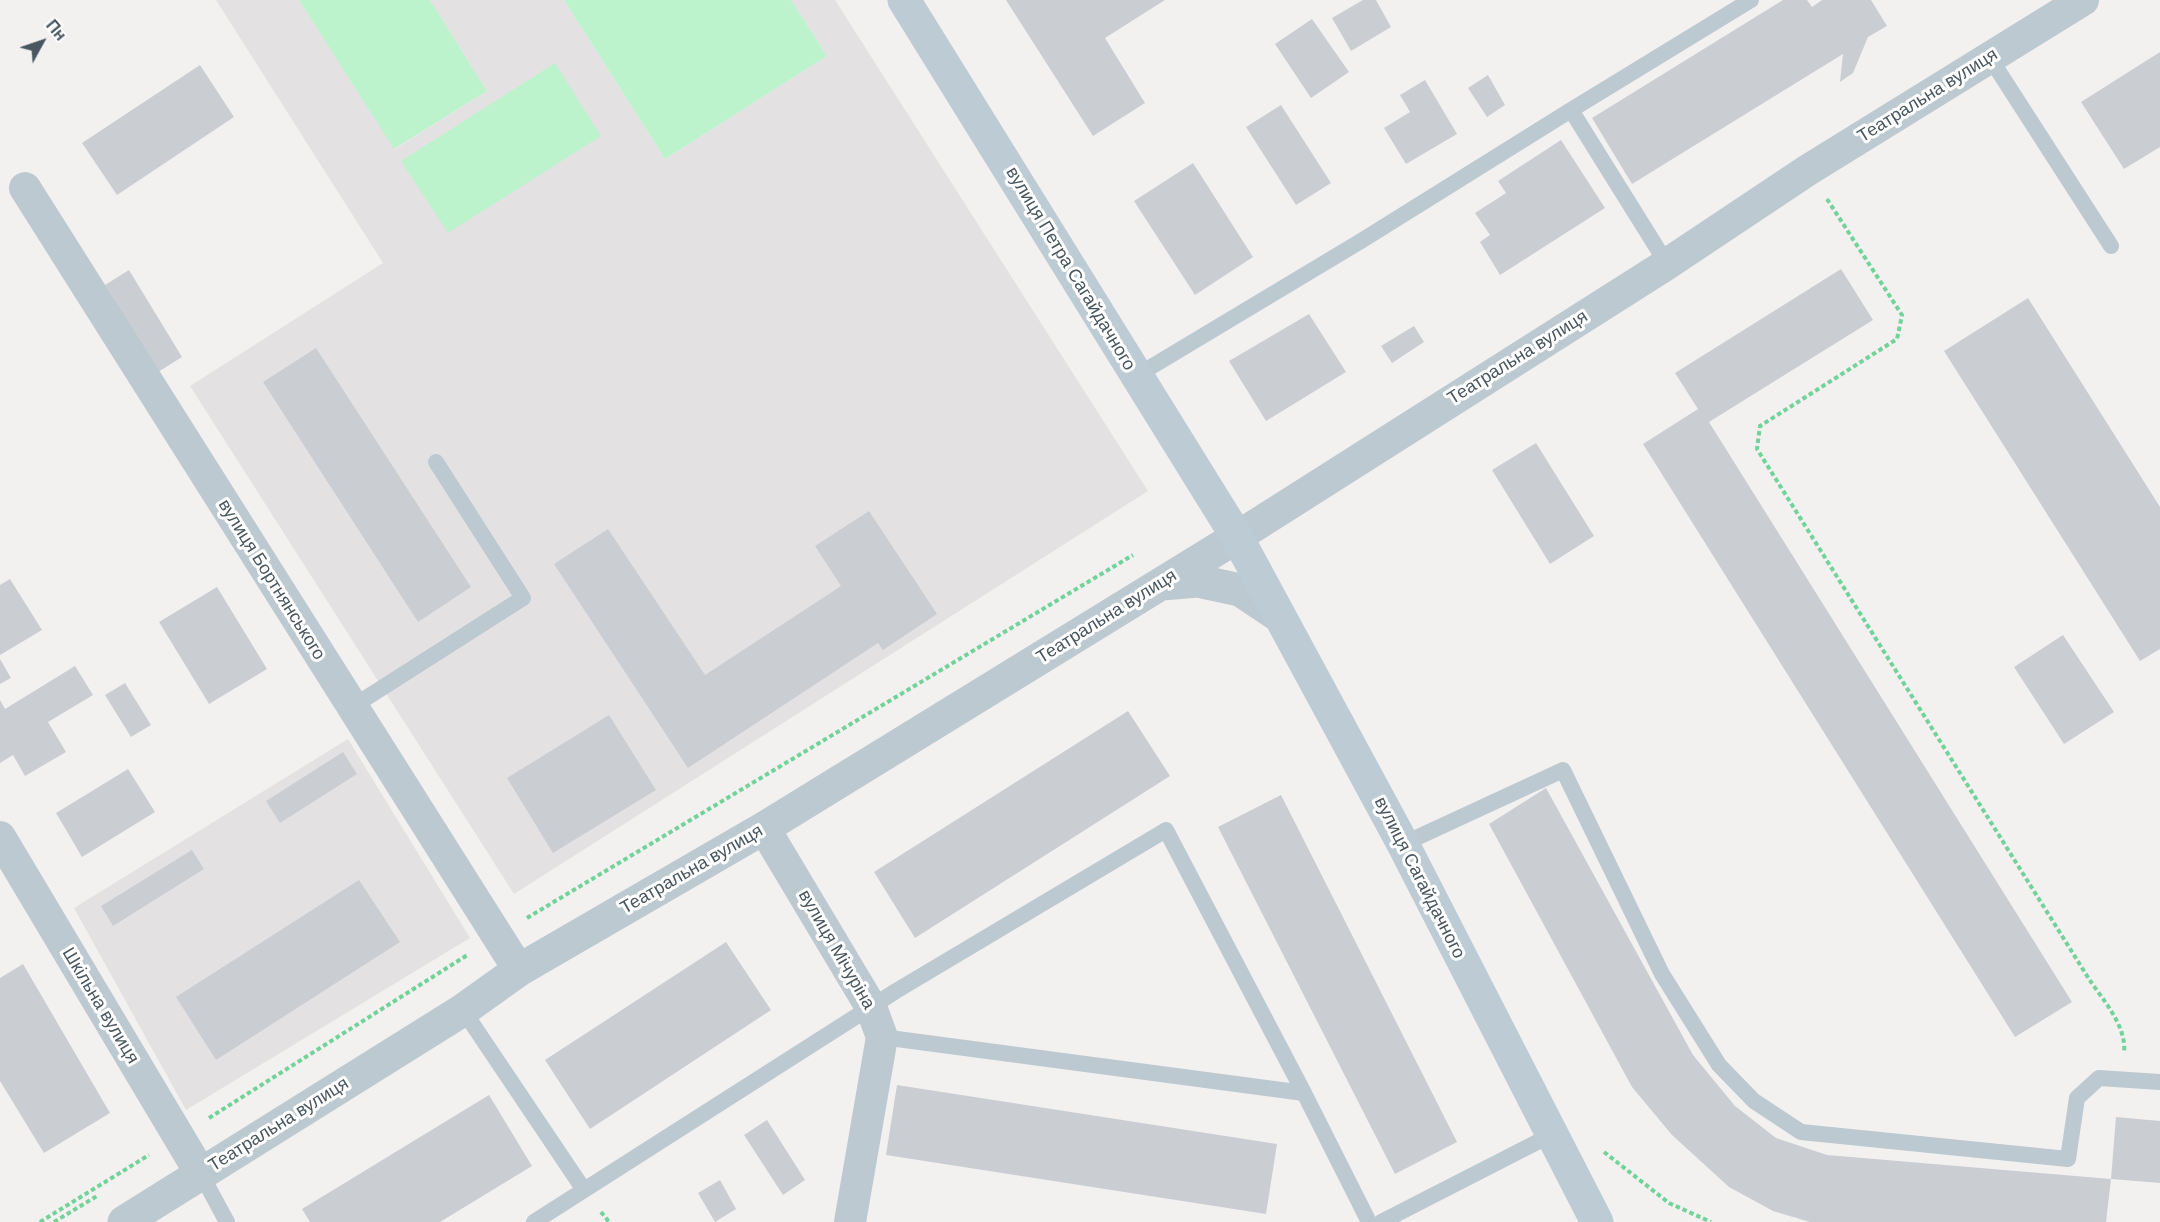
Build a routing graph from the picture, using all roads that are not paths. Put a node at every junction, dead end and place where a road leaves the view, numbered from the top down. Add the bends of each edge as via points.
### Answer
1 (904, 0) edge
2 (1751, 0) edge
3 (2083, 0) edge
4 (1990, 58) junction
5 (1571, 110) junction
6 (25, 188) dead end
7 (2111, 246) dead end
8 (1667, 264) junction
9 (1136, 376) junction
10 (436, 462) dead end
11 (1236, 537) junction
12 (1160, 584) junction
13 (1279, 616) junction
14 (352, 707) junction
15 (764, 828) junction
16 (0, 837) edge
17 (1403, 844) junction
18 (519, 970) junction
19 (871, 1007) junction
20 (463, 1010) junction
21 (882, 1037) junction
22 (2160, 1082) edge
23 (1304, 1093) junction
24 (1551, 1135) junction
25 (201, 1174) junction
26 (584, 1190) junction
27 (124, 1222) edge
28 (227, 1222) edge
29 (534, 1222) edge
30 (850, 1222) edge
31 (1368, 1222) edge
32 (1381, 1222) edge
33 (1597, 1222) edge

1 - 9 main road, вулиця Петра Сагайдачного
2 - 5 lane
3 - 4 street, Театральна вулиця
4 - 7 lane
4 - 8 street, Театральна вулиця via 1808,170
5 - 8 lane
5 - 9 lane
6 - 14 street, вулиця Бортнянського
8 - 11 street, Театральна вулиця
9 - 11 main road, вулиця Петра Сагайдачного
10 - 14 lane via 523,598
11 - 12 street, Театральна вулиця
11 - 13 main road, вулиця Сагайдачного
12 - 13 street via 1198,581 1240,590
12 - 15 street, Театральна вулиця
13 - 17 main road, вулиця Сагайдачного
14 - 18 street, вулиця Бортнянського
15 - 18 street, Театральна вулиця
15 - 19 street, вулиця Мічуріна
16 - 25 street, Шкільна вулиця
17 - 22 lane via 1563,770 1662,974 1719,1065 1754,1101 1801,1132 2068,1159 2077,1098 2099,1077
17 - 24 main road, вулиця Сагайдачного
18 - 20 street, Театральна вулиця
19 - 21 street, вулиця Мічуріна
19 - 23 lane via 1166,831
19 - 26 lane
20 - 25 street, Театральна вулиця
20 - 26 lane
21 - 23 lane
21 - 30 street, вулиця Мічуріна
23 - 31 lane
24 - 32 lane
24 - 33 main road, вулиця Сагайдачного
25 - 27 street, Театральна вулиця
25 - 28 lane
26 - 29 lane

